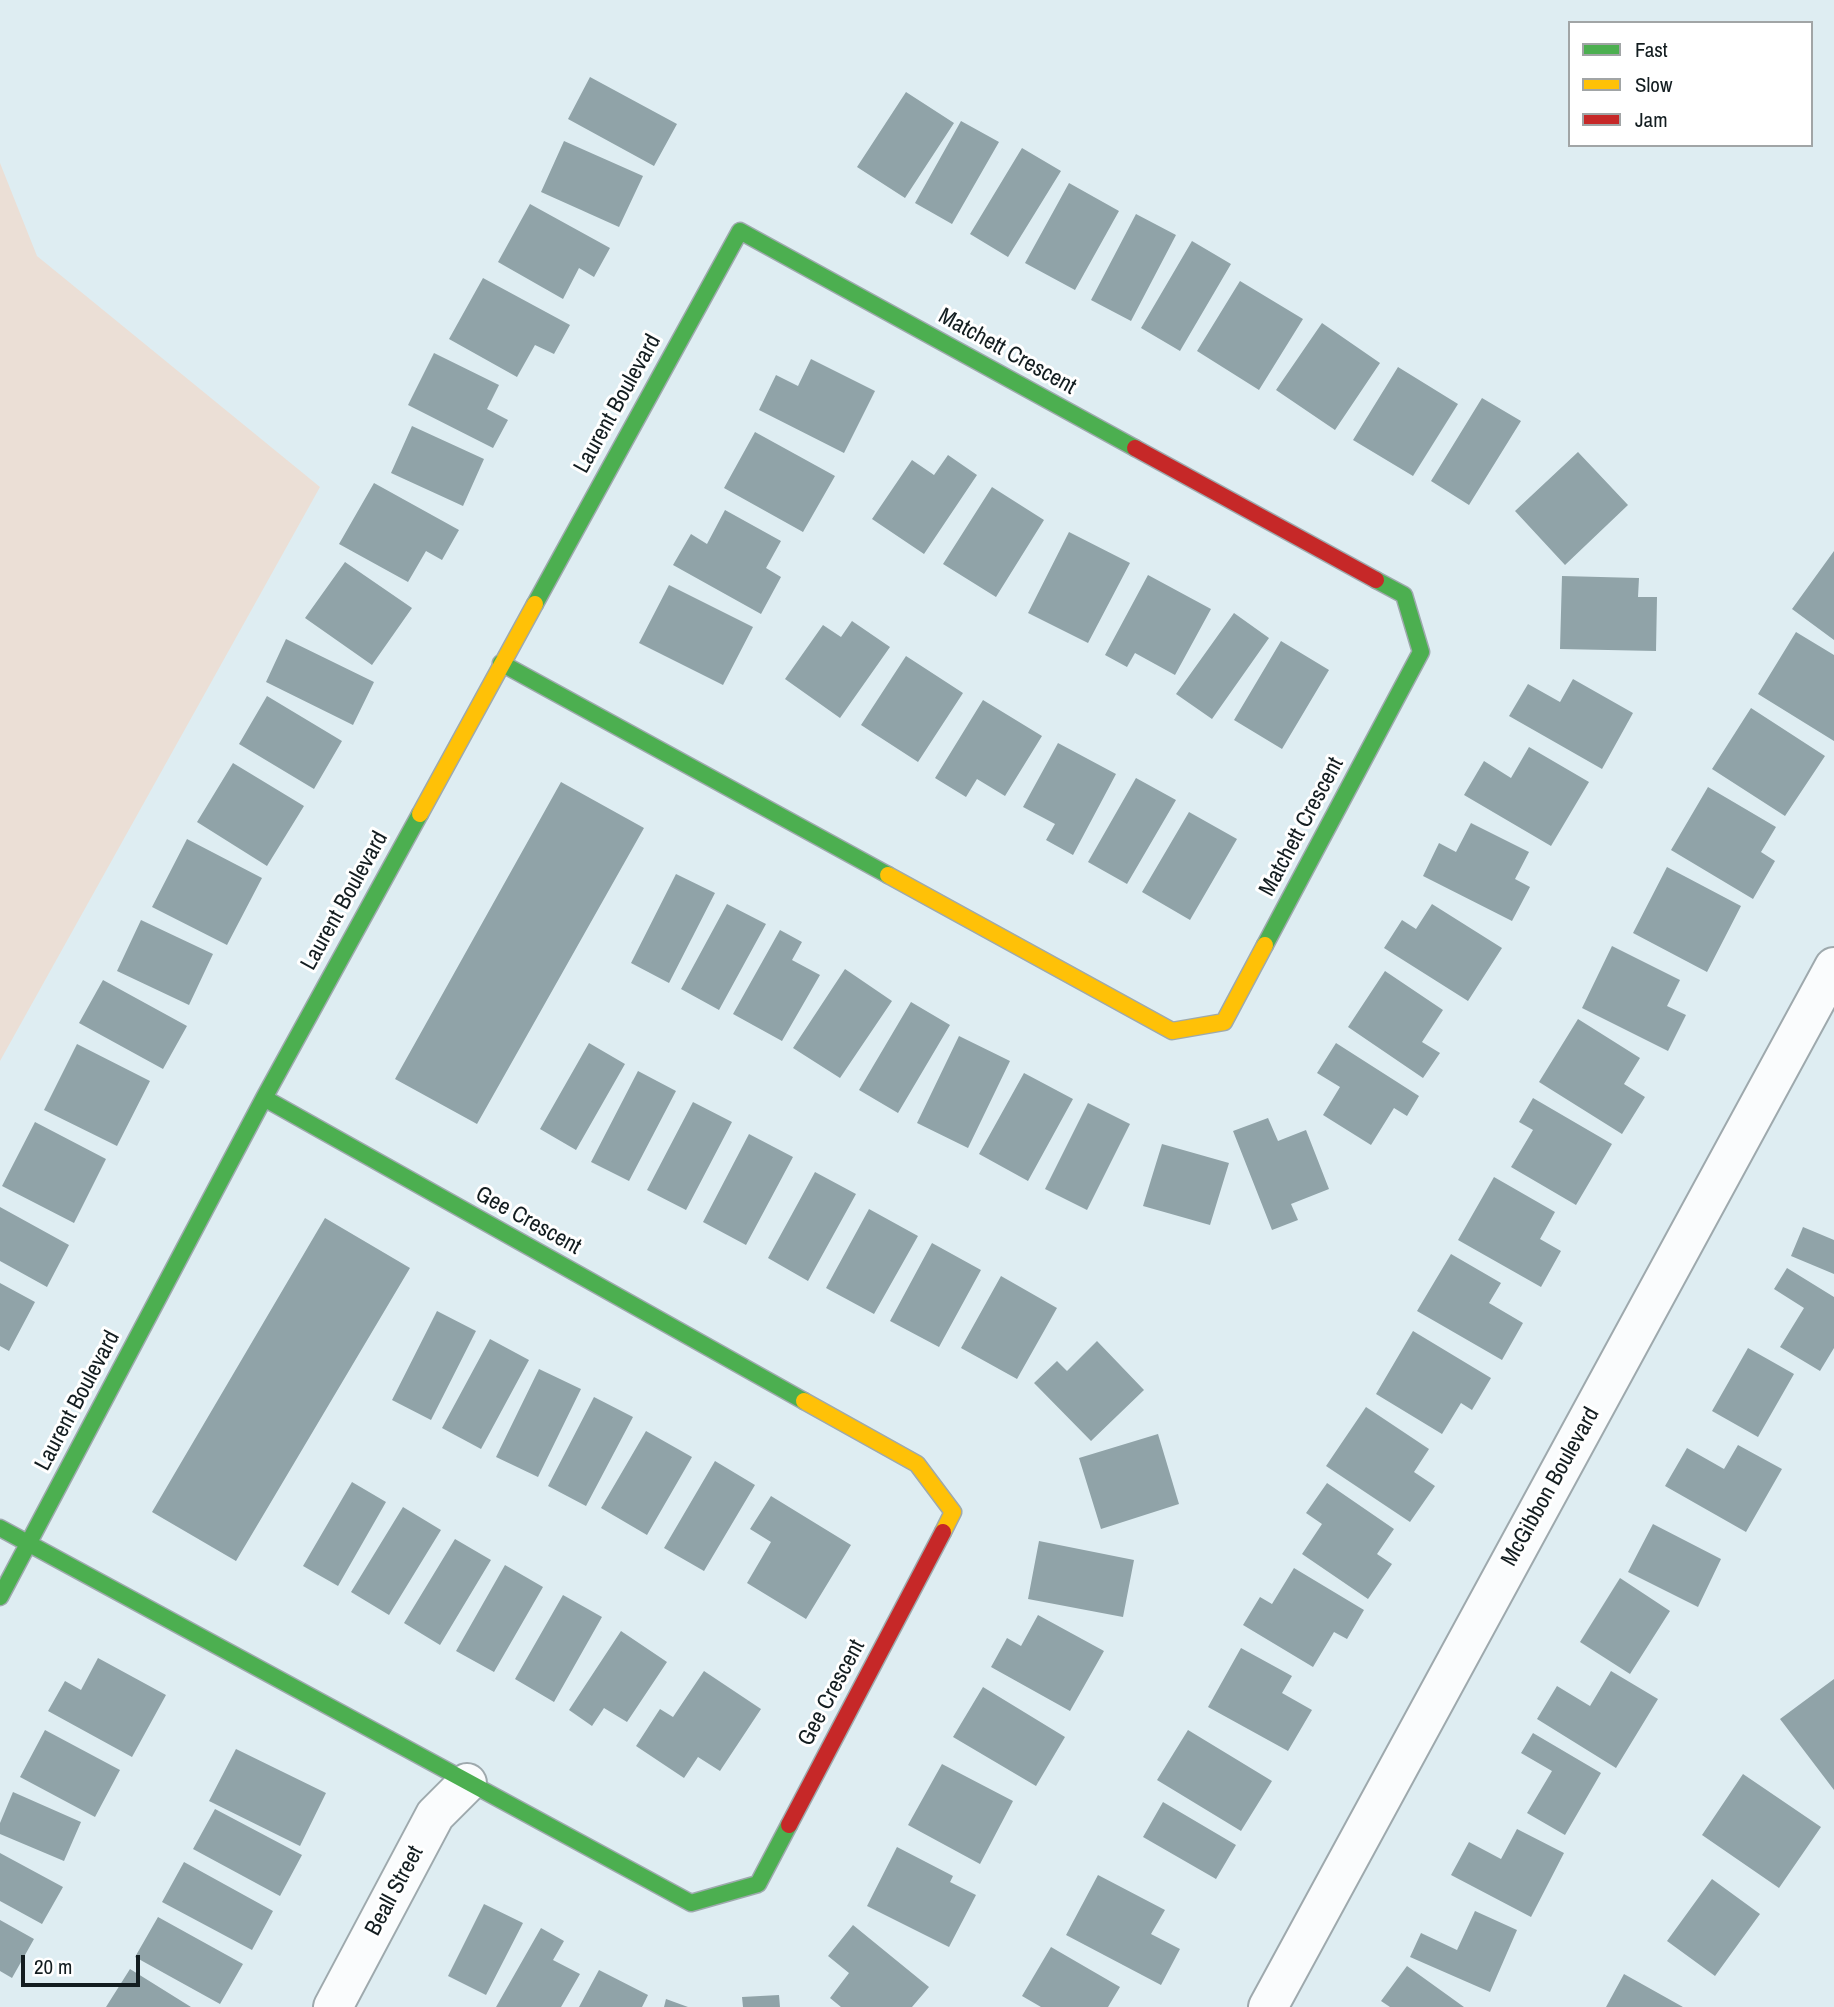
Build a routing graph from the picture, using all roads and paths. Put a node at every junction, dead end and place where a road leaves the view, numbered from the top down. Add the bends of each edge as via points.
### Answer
1 (740, 231) joint
2 (501, 663) junction
3 (1834, 967) edge
4 (264, 1098) junction
5 (0, 1528) edge
6 (29, 1544) junction
7 (0, 1597) edge
8 (467, 1783) junction
9 (333, 2007) edge
10 (1268, 2007) edge

1 - 2 street, Laurent Boulevard
1 - 2 street, Matchett Crescent via 1404,595 1421,652 1224,1022 1172,1031
2 - 4 street, Laurent Boulevard
3 - 10 street, McGibbon Boulevard
4 - 6 street, Laurent Boulevard
4 - 8 street, Gee Crescent via 917,1464 953,1512 758,1884 691,1903
5 - 6 street, Gee Crescent
6 - 7 street, Laurent Boulevard
6 - 8 street, Gee Crescent
8 - 9 street, Beall Street via 435,1815

